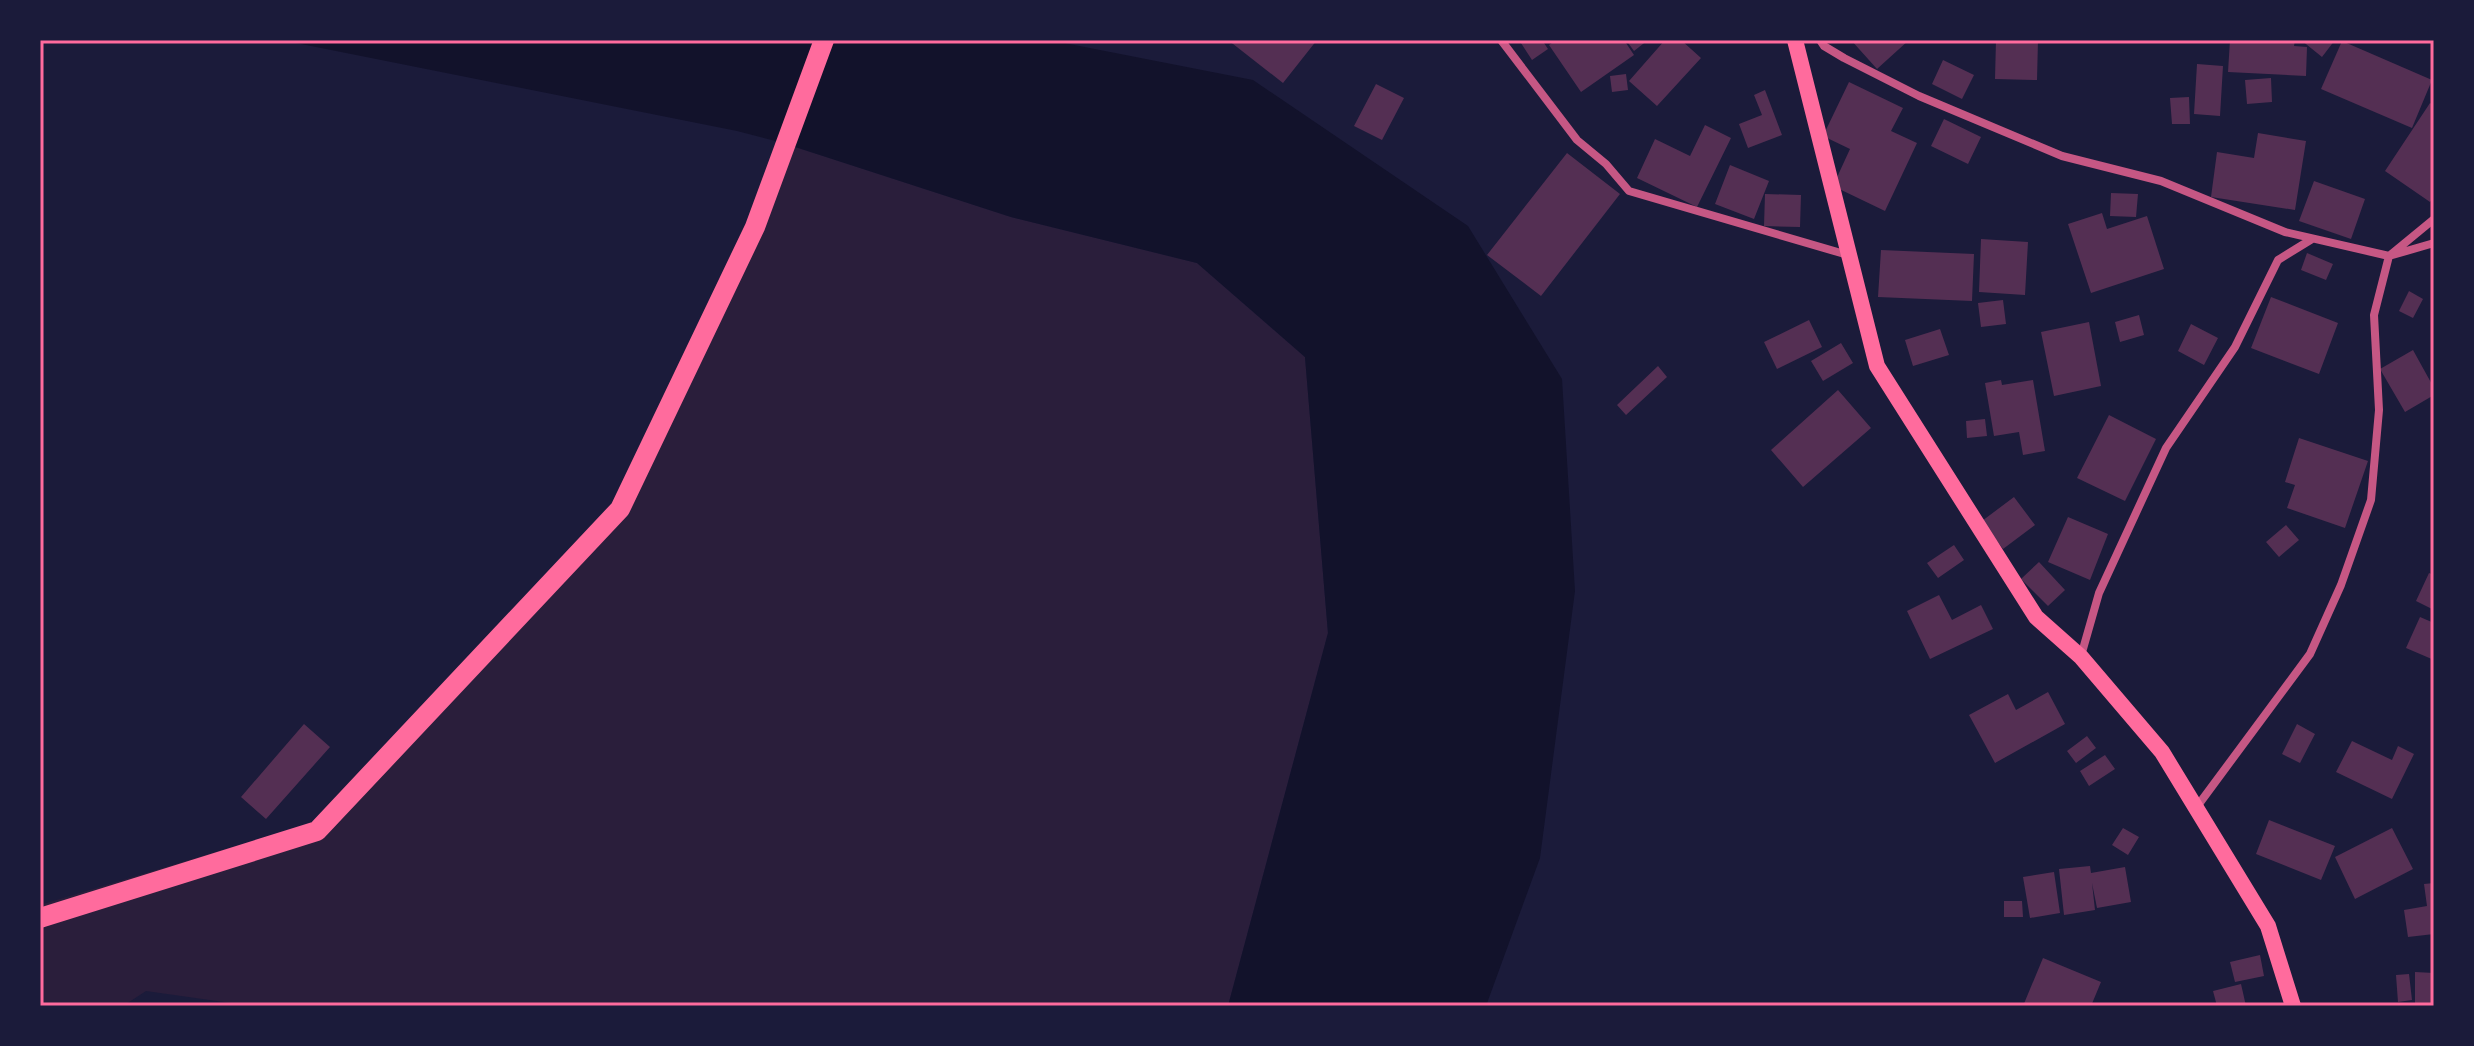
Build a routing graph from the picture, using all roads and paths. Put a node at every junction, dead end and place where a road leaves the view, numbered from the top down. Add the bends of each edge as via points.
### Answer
1 (824, 40) edge
2 (1501, 40) edge
3 (1795, 40) edge
4 (1820, 40) edge
5 (2434, 219) edge
6 (2312, 239) junction
7 (2434, 243) edge
8 (1848, 255) junction
9 (2389, 256) junction
10 (2081, 657) junction
11 (2196, 808) junction
12 (40, 918) edge
13 (2293, 1006) edge

1 - 12 main road via 755,227 620,509 317,831
2 - 8 street via 1577,140 1629,191
3 - 8 main road
4 - 6 street via 1919,96 2062,156 2161,181
5 - 9 street
6 - 9 street
6 - 10 street via 2278,260 2235,347 2166,448 2099,593
7 - 9 street
8 - 10 main road via 1877,366 2036,617
9 - 11 street via 2374,315 2379,410 2371,500 2310,654
10 - 11 main road via 2162,752
11 - 13 main road via 2268,926

